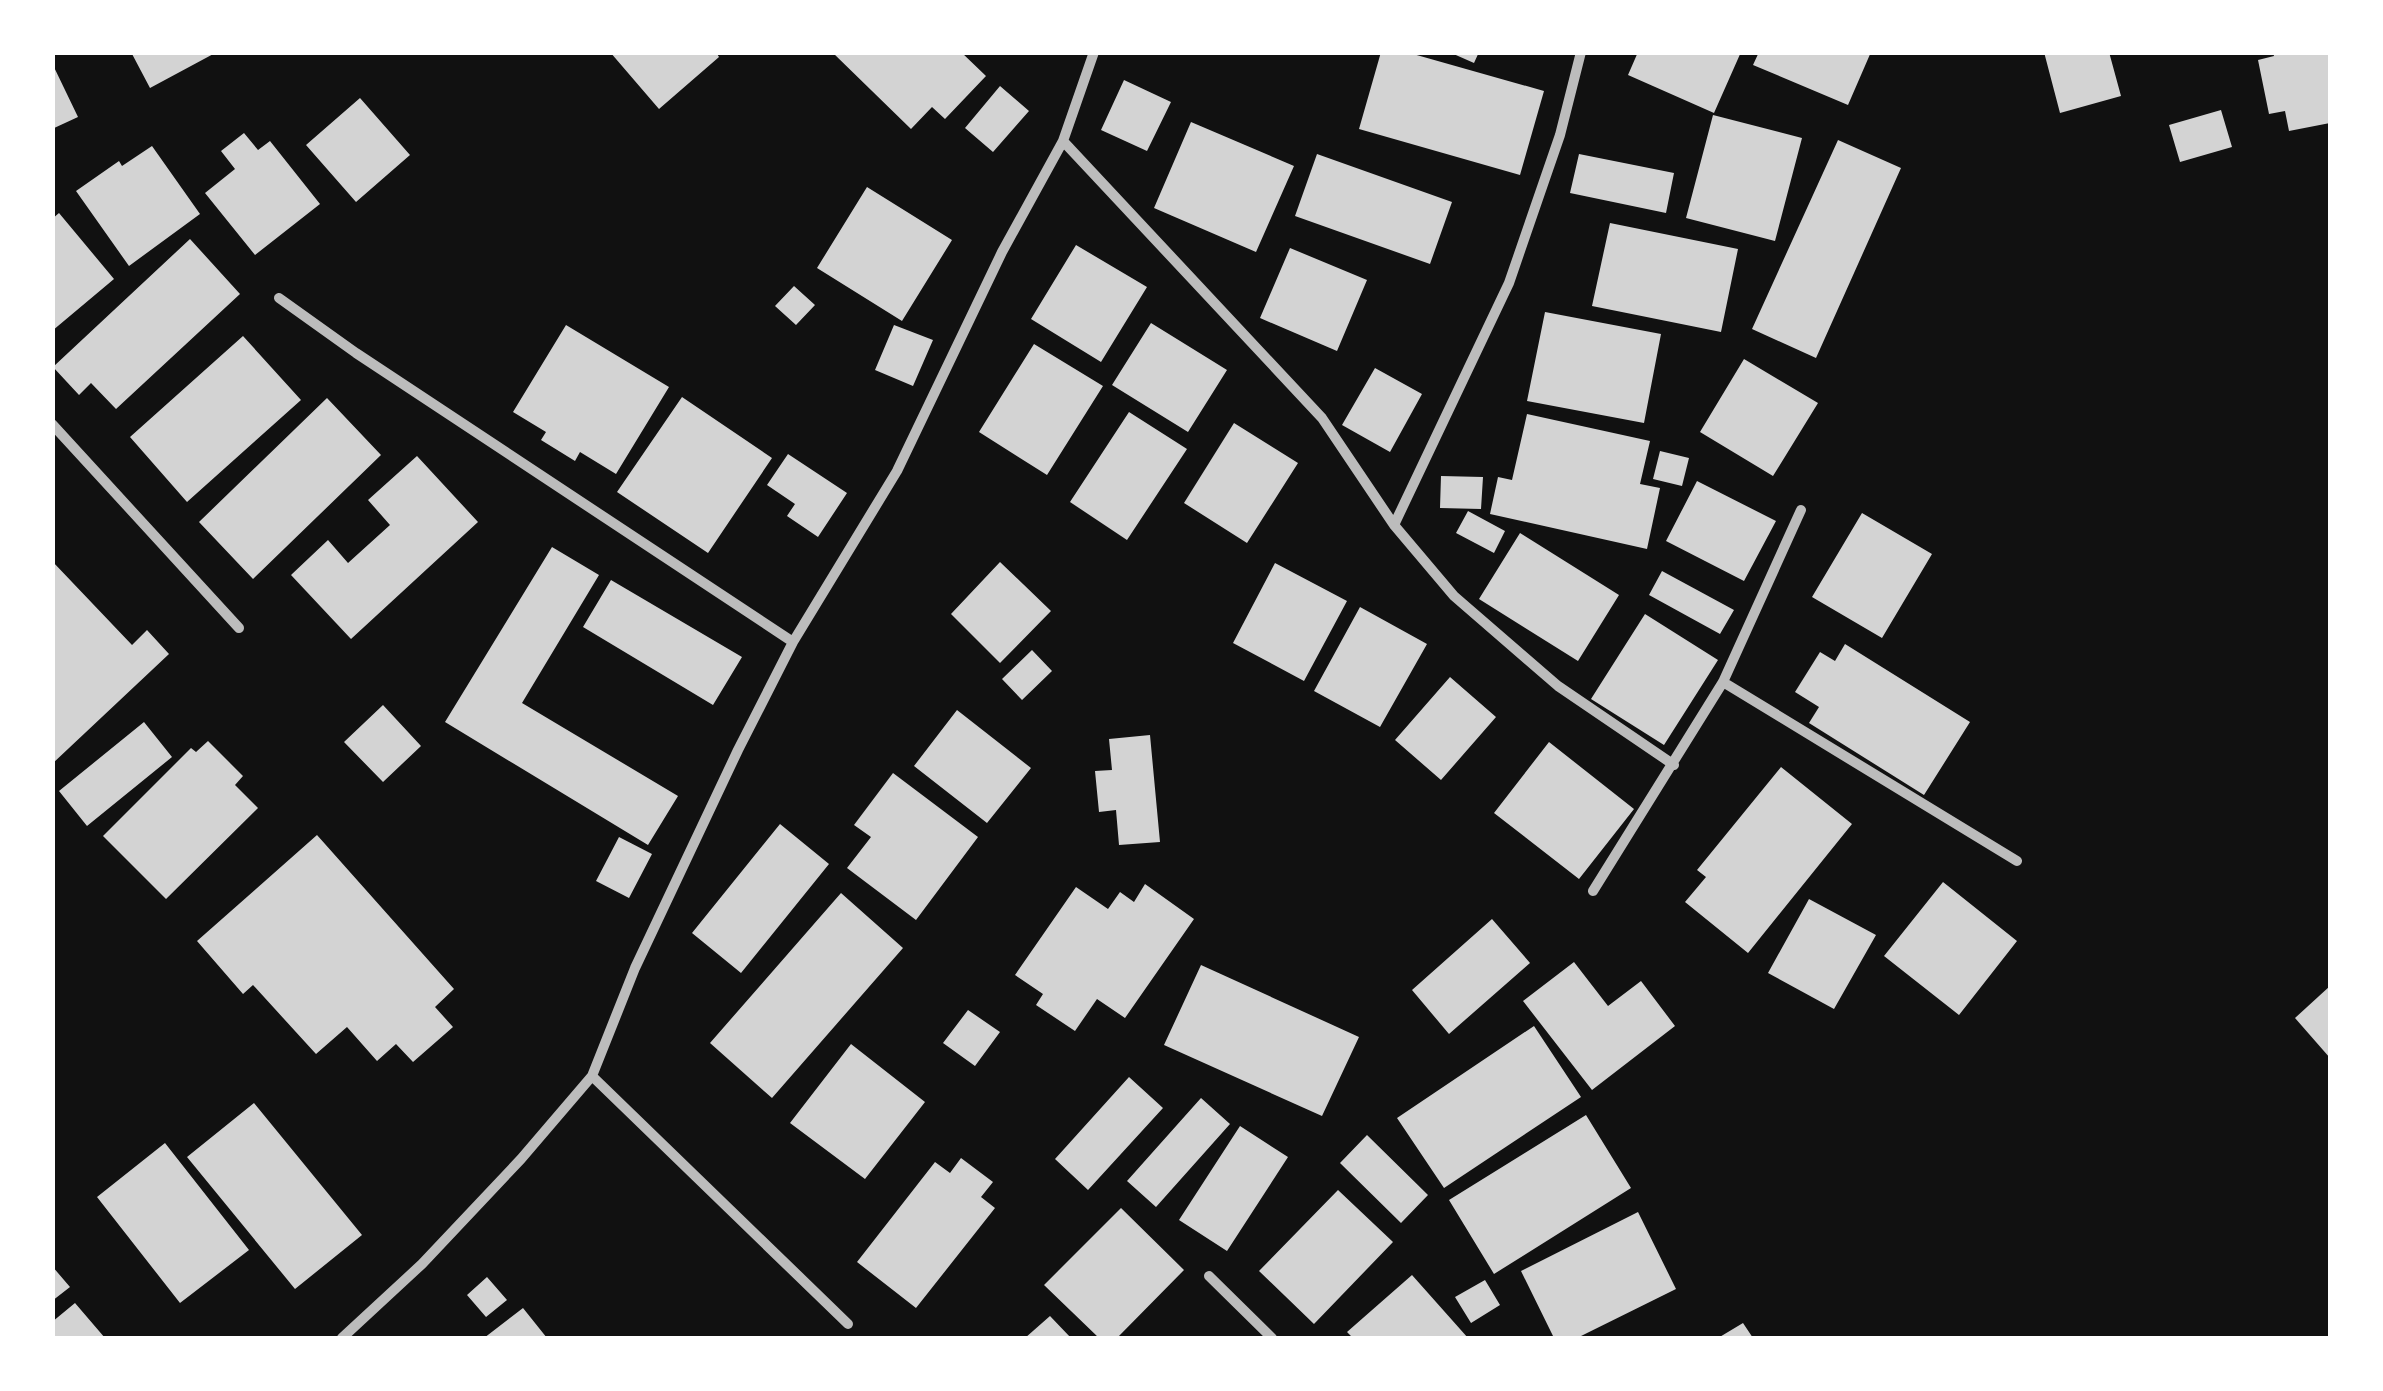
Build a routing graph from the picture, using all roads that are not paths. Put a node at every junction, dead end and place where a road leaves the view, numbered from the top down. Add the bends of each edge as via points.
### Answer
1 (1094, 52) edge
2 (1582, 52) edge
3 (1063, 142) junction
4 (280, 298) dead end
5 (52, 424) edge
6 (1801, 510) dead end
7 (1394, 525) junction
8 (239, 628) dead end
9 (794, 642) junction
10 (1724, 682) junction
11 (1674, 765) junction
12 (2017, 861) dead end
13 (1593, 890) dead end
14 (592, 1076) junction
15 (1210, 1276) dead end
16 (848, 1324) dead end
17 (342, 1338) edge
18 (1272, 1338) edge

1 - 3 street
2 - 7 street via 1509,282
3 - 7 street via 1322,418
3 - 9 street via 1002,252 898,471
4 - 9 street
5 - 8 street
6 - 10 street
7 - 11 street via 1454,596 1558,686
9 - 14 street via 635,968
10 - 11 street
10 - 12 street
11 - 13 street
14 - 16 street
14 - 17 street via 422,1264
15 - 18 street

